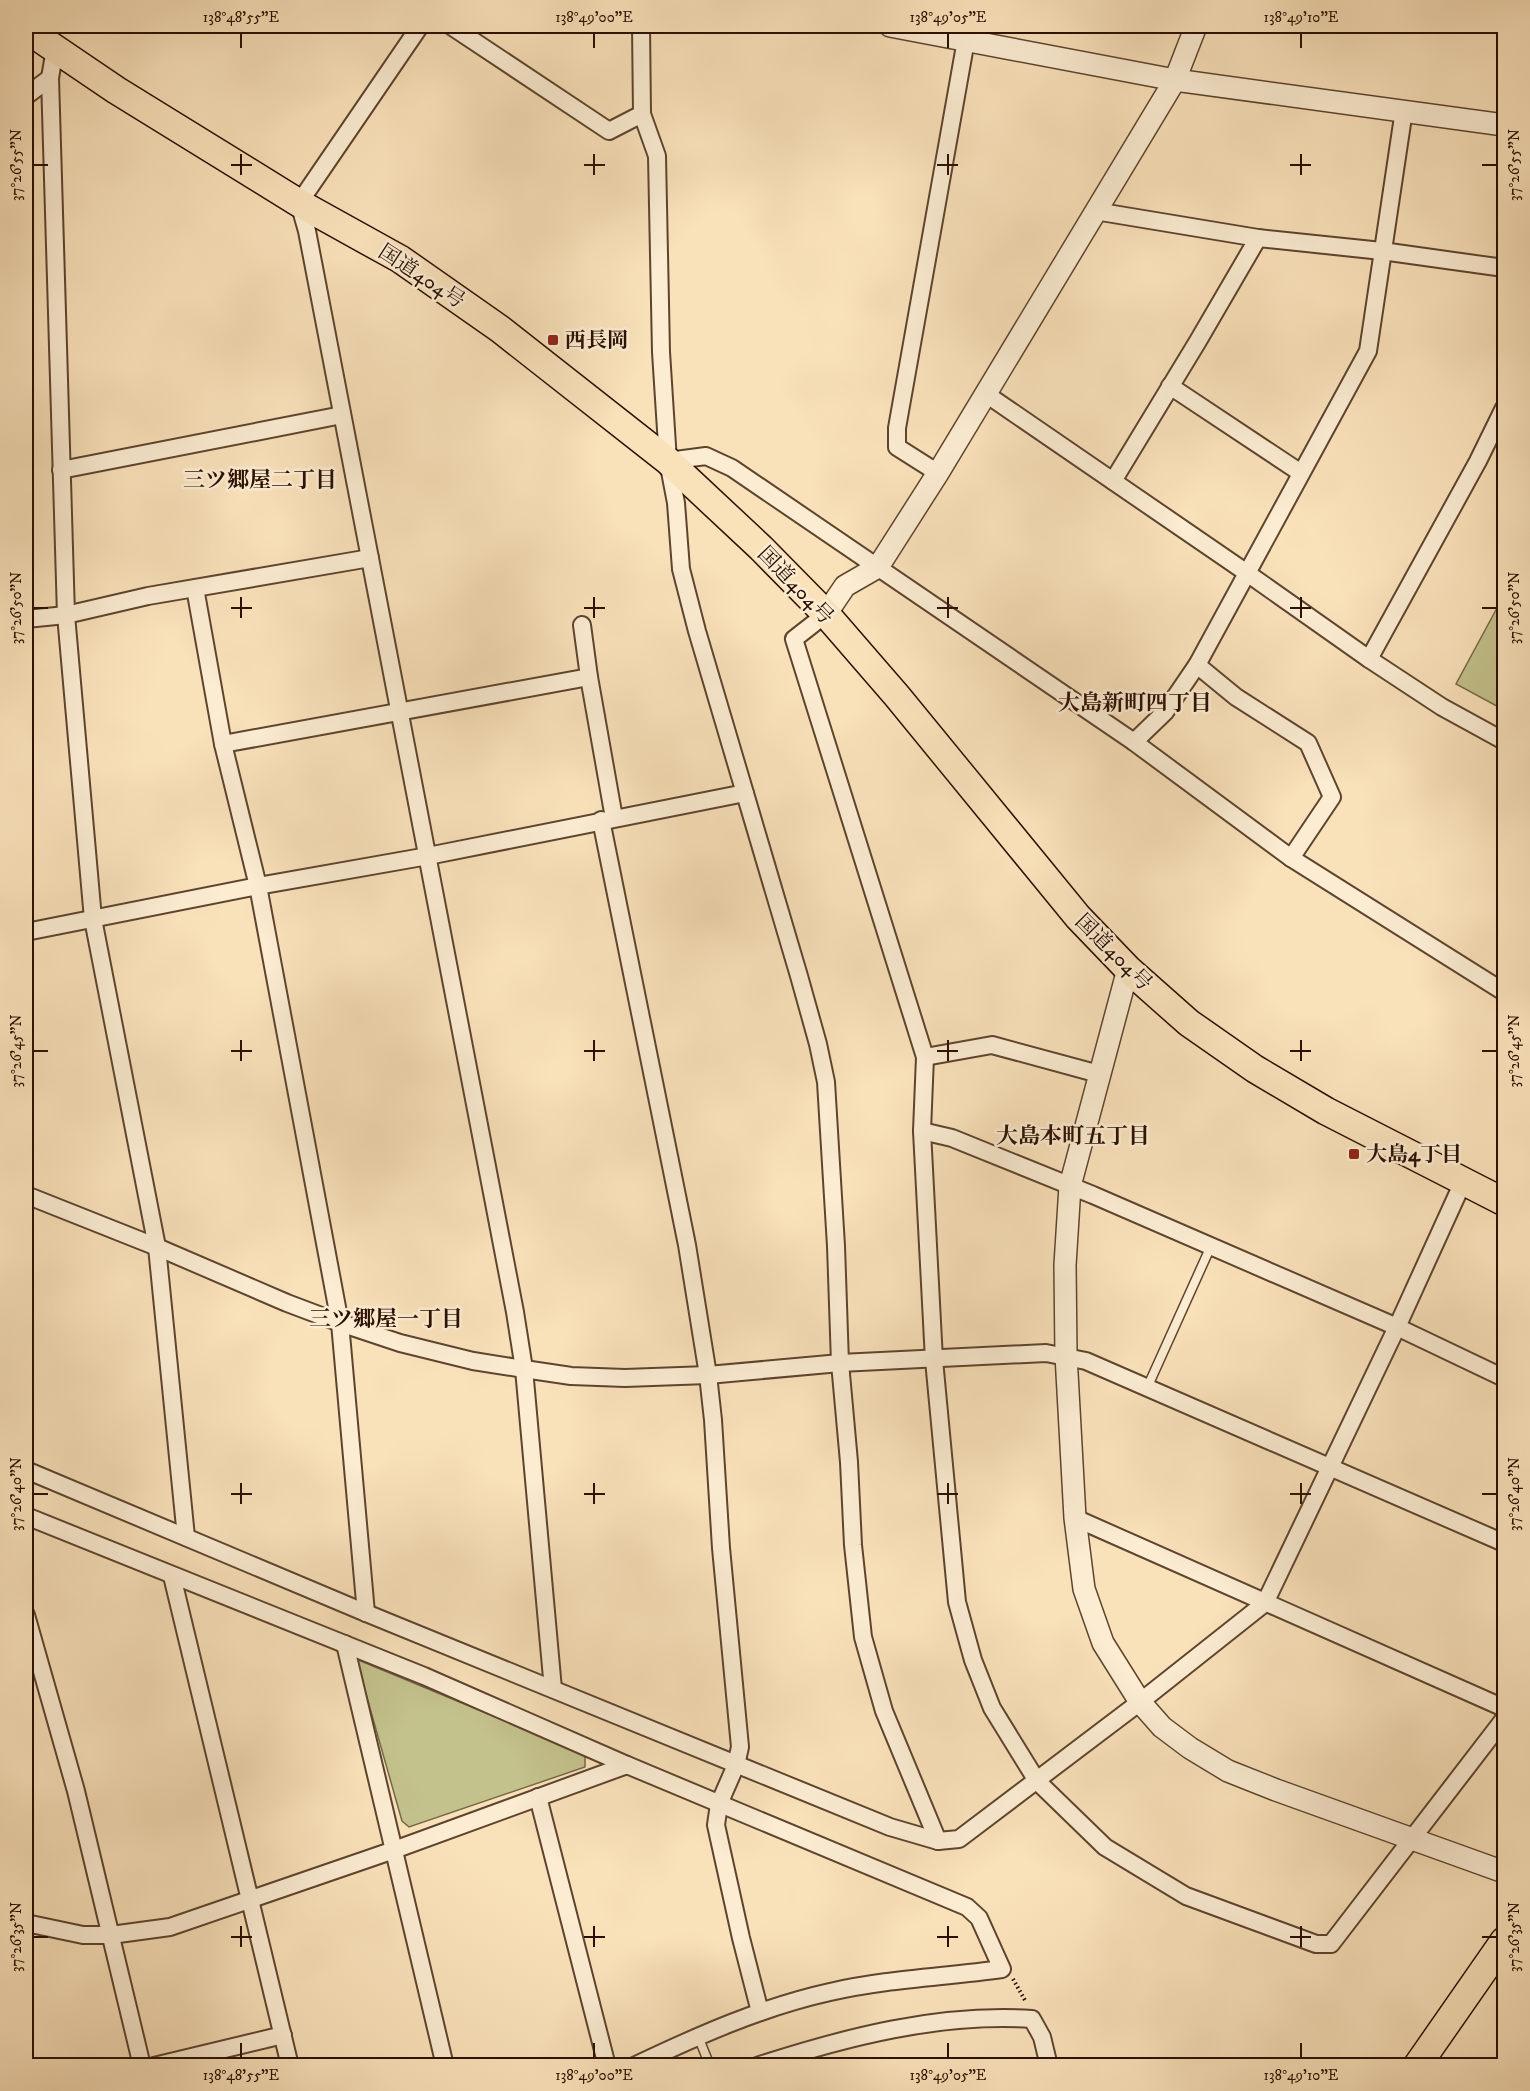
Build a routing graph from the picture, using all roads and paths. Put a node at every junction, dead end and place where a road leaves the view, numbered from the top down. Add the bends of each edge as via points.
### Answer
1 (420, 26) edge
2 (451, 26) edge
3 (641, 26) edge
4 (891, 26) edge
5 (1196, 26) edge
6 (26, 29) edge
7 (966, 40) junction
8 (56, 49) junction
9 (50, 78) junction
10 (1175, 80) junction
11 (26, 96) edge
12 (1404, 111) junction
13 (642, 114) junction
14 (1504, 125) edge
15 (299, 203) junction
16 (1095, 211) junction
17 (1258, 238) junction
18 (1382, 251) junction
19 (1504, 268) edge
20 (1170, 386) junction
21 (986, 394) junction
22 (1504, 408) edge
23 (342, 415) junction
24 (668, 461) junction
25 (61, 470) junction
26 (938, 473) junction
27 (1301, 473) junction
28 (1113, 481) junction
29 (370, 558) junction
30 (878, 567) junction
31 (1247, 573) junction
32 (195, 588) junction
33 (826, 614) junction
34 (66, 615) junction
35 (26, 619) edge
36 (582, 625) dead end
37 (1369, 659) junction
38 (1197, 665) junction
39 (589, 678) junction
40 (400, 712) junction
41 (1504, 741) edge
42 (1134, 742) junction
43 (223, 744) junction
44 (745, 793) junction
45 (607, 819) junction
46 (428, 856) junction
47 (1291, 858) junction
48 (258, 886) junction
49 (93, 919) junction
50 (26, 932) edge
51 (1128, 969) junction
52 (1504, 992) edge
53 (925, 1057) junction
54 (1099, 1074) junction
55 (922, 1131) junction
56 (1463, 1182) junction
57 (1070, 1186) junction
58 (26, 1195) edge
59 (1504, 1202) edge
60 (1211, 1246) junction
61 (157, 1247) junction
62 (340, 1323) junction
63 (1397, 1327) junction
64 (1066, 1355) junction
65 (934, 1360) junction
66 (840, 1363) junction
67 (524, 1369) junction
68 (708, 1375) junction
69 (1504, 1378) edge
70 (1147, 1388) junction
71 (1331, 1467) junction
72 (26, 1470) edge
73 (26, 1516) edge
74 (1075, 1518) junction
75 (186, 1537) junction
76 (1504, 1543) edge
77 (172, 1576) junction
78 (1265, 1603) junction
79 (366, 1613) junction
80 (26, 1615) edge
81 (345, 1644) junction
82 (553, 1689) junction
83 (1140, 1702) junction
84 (1504, 1708) edge
85 (1504, 1719) edge
86 (627, 1765) junction
87 (736, 1765) junction
88 (1037, 1781) junction
89 (538, 1797) junction
90 (719, 1804) junction
91 (1411, 1838) junction
92 (938, 1841) junction
93 (394, 1850) junction
94 (1504, 1872) edge
95 (251, 1900) junction
96 (26, 1923) edge
97 (111, 1935) junction
98 (1504, 1941) edge
99 (1002, 1969) junction
100 (760, 2012) junction
101 (1032, 2019) junction
102 (283, 2035) junction
103 (698, 2036) junction
104 (142, 2066) edge
105 (154, 2066) edge
106 (290, 2066) edge
107 (445, 2066) edge
108 (607, 2066) edge
109 (634, 2066) edge
110 (710, 2066) edge
111 (757, 2066) edge
112 (1049, 2066) edge
113 (1417, 2066) edge

1 - 15 street
2 - 13 street via 609,131
3 - 13 street
4 - 7 street
5 - 10 street
6 - 8 highway, 国道404号
7 - 10 street
7 - 26 street via 897,428 897,447
8 - 9 street
8 - 15 highway, 国道404号
9 - 11 street
9 - 25 street
10 - 12 street
10 - 16 street
12 - 14 street
12 - 18 street
13 - 24 street via 657,156 661,352
15 - 23 street
15 - 24 highway, 国道404号 via 400,259 500,329
16 - 17 street
16 - 21 street
17 - 18 street
17 - 20 street
18 - 19 street
18 - 27 street via 1368,351
20 - 27 street
20 - 28 street
21 - 26 street
21 - 28 street
22 - 37 street
23 - 25 street
23 - 29 street
24 - 30 street via 706,456 732,468
24 - 33 highway, 国道404号
24 - 44 street via 681,569
25 - 34 street
26 - 30 street
27 - 31 street
28 - 31 street
29 - 32 street
29 - 40 street
30 - 33 street via 845,586
30 - 42 street
31 - 37 street
31 - 38 street
32 - 34 street
32 - 43 street
33 - 51 highway, 国道404号 via 1078,917
33 - 53 street via 794,639
34 - 35 street
34 - 49 street
36 - 39 street
37 - 41 street via 1442,707
38 - 42 street via 1165,712
38 - 47 street via 1236,697 1308,743 1332,797
39 - 40 street
39 - 45 street
40 - 43 street
40 - 46 street
42 - 47 street
43 - 48 street
44 - 45 street
44 - 66 street via 826,1082
45 - 46 street
45 - 68 street
46 - 48 street
46 - 67 street
47 - 52 street
48 - 49 street
48 - 62 street
49 - 50 street
49 - 61 street
51 - 54 street
51 - 56 highway, 国道404号 via 1189,1023 1255,1069 1326,1112
53 - 54 street via 992,1045
53 - 55 street
54 - 57 street
55 - 57 street via 952,1138
55 - 65 street
56 - 59 highway, 国道404号
56 - 63 street
57 - 60 street
57 - 64 street via 1065,1265
58 - 61 street
60 - 63 street
60 - 70 lane
61 - 62 street
61 - 75 street
62 - 67 street via 473,1361
62 - 79 street
63 - 69 street
63 - 71 street
64 - 65 street
64 - 70 street
64 - 74 street
65 - 66 street
65 - 88 street via 957,1602 992,1708
66 - 68 street
66 - 92 street via 863,1637 884,1711
67 - 68 street via 626,1378
67 - 82 street
68 - 87 street via 740,1747
70 - 71 street
71 - 76 street
71 - 78 street
72 - 75 street
73 - 77 street
74 - 78 street
74 - 83 street via 1084,1588 1104,1643
75 - 79 street
77 - 81 street
77 - 95 street
78 - 83 street
78 - 84 street
79 - 82 street
80 - 97 street via 76,1791
81 - 86 street
81 - 93 street
82 - 87 street
83 - 88 street
83 - 91 street via 1162,1727 1228,1771
85 - 91 street
86 - 89 street
86 - 90 street
87 - 90 street
87 - 92 street via 890,1827
88 - 91 street via 1105,1848 1128,1863 1186,1896 1316,1944 1331,1944 1343,1931
88 - 92 street via 958,1839
89 - 93 street
89 - 108 street
90 - 99 street via 968,1907 979,1918
90 - 100 street via 719,1846
91 - 94 street
93 - 95 street
93 - 107 street
95 - 97 street via 170,1927
95 - 102 street
96 - 97 street via 83,1935
97 - 104 street
98 - 113 highway
99 - 100 street via 830,1992
99 - 101 path via 1013,1978
100 - 103 street
101 - 111 street via 995,2016 906,2027
101 - 112 street via 1042,2037
102 - 105 street
102 - 106 street
103 - 109 street
103 - 110 lane

